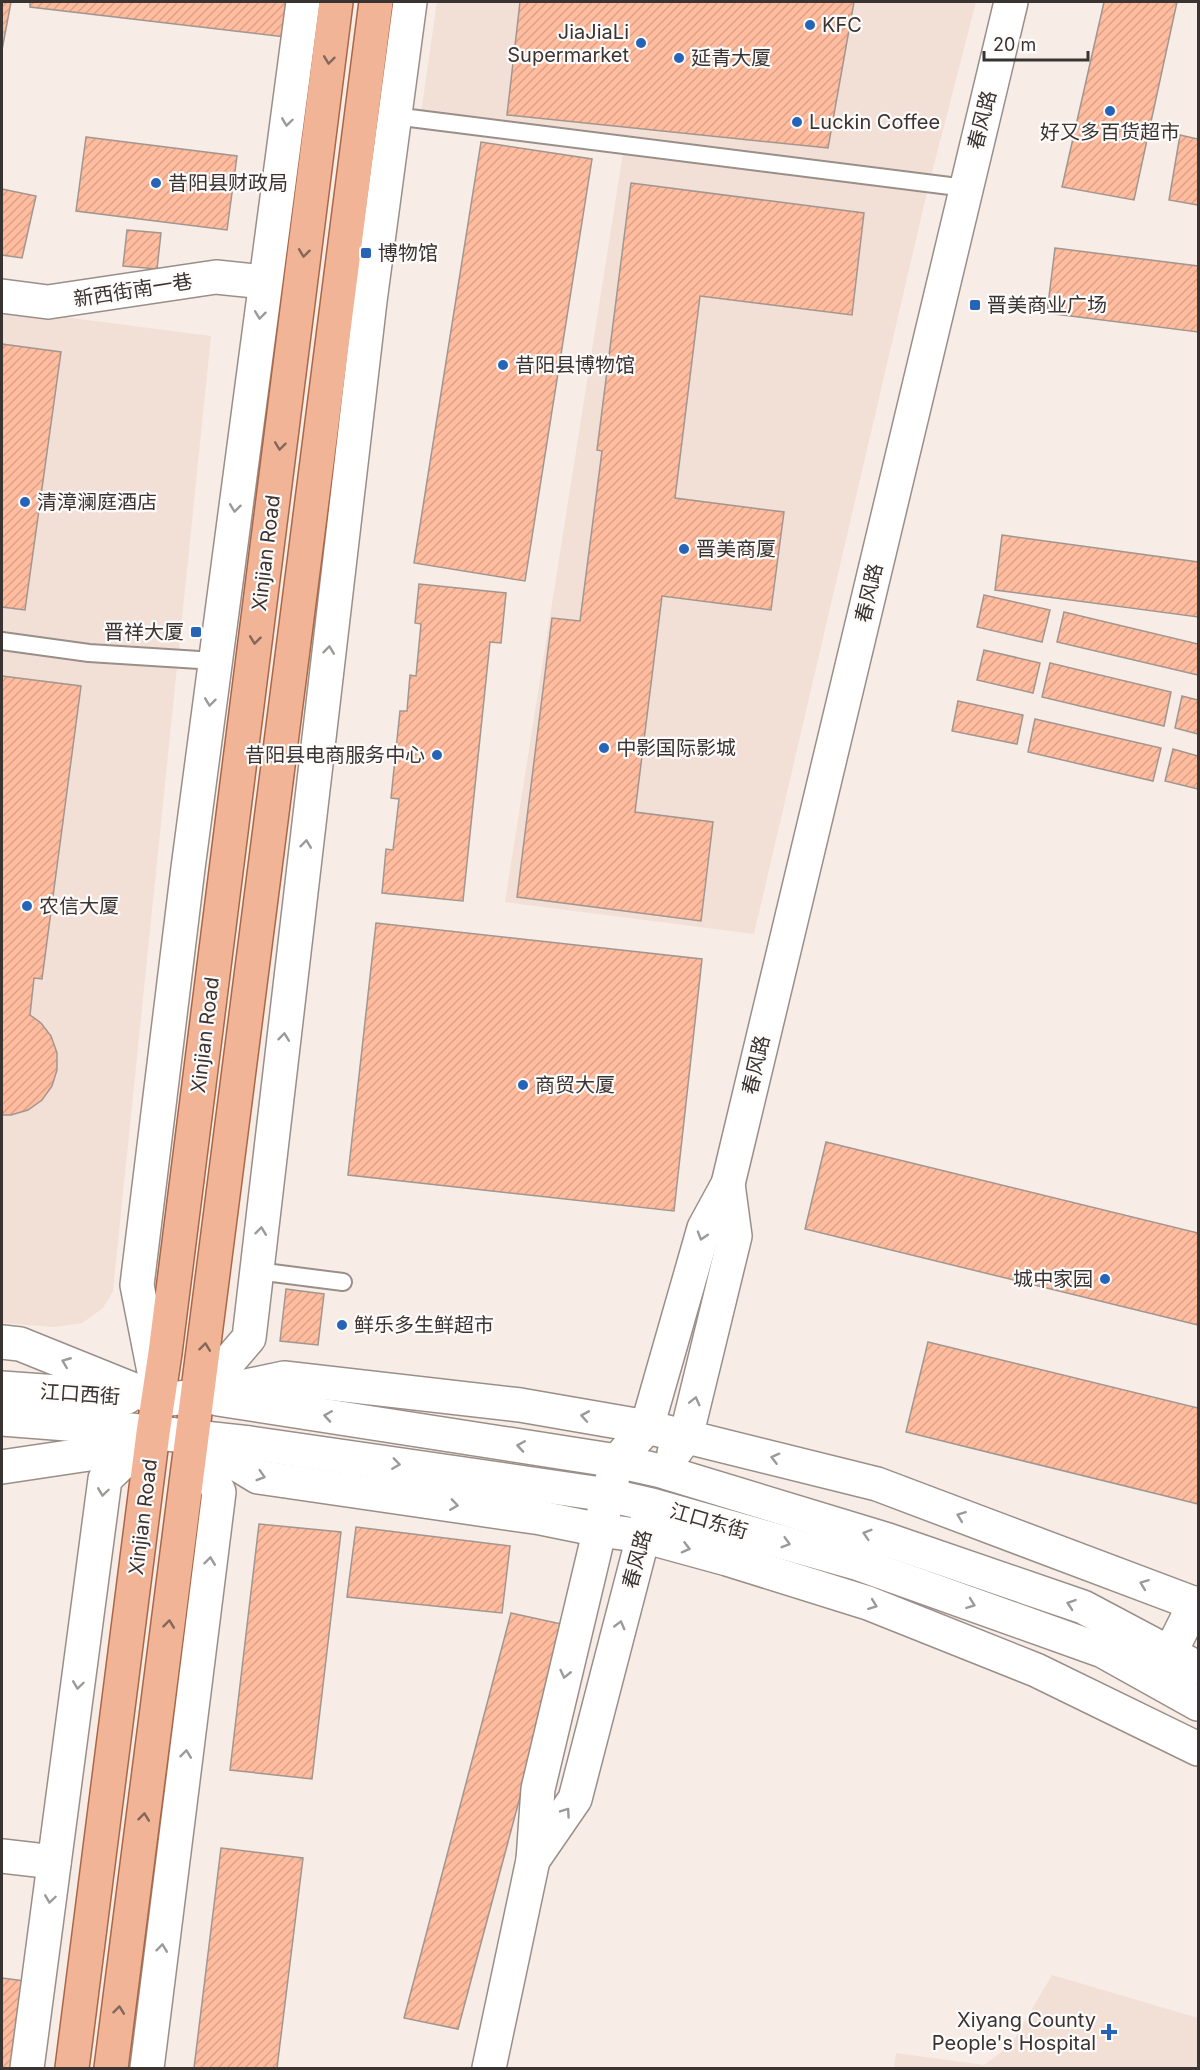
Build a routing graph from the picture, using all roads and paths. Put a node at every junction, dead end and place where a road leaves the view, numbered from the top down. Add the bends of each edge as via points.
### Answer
1 (303, 2) edge
2 (336, 2) edge
3 (376, 2) edge
4 (410, 2) edge
5 (1011, 2) edge
6 (394, 116) junction
7 (966, 188) junction
8 (265, 282) junction
9 (2, 296) edge
10 (2, 641) edge
11 (215, 661) junction
12 (728, 1184) junction
13 (257, 1271) junction
14 (343, 1282) dead end
15 (2, 1342) edge
16 (2, 1388) edge
17 (199, 1396) junction
18 (159, 1400) junction
19 (2, 1419) edge
20 (647, 1427) junction
21 (153, 1432) junction
22 (192, 1437) junction
23 (686, 1437) junction
24 (617, 1461) junction
25 (2, 1467) edge
26 (661, 1471) junction
27 (608, 1495) junction
28 (652, 1505) junction
29 (600, 1530) junction
30 (643, 1536) junction
31 (1197, 1604) edge
32 (1172, 1666) edge
33 (1198, 1704) edge
34 (1128, 1715) junction
35 (1198, 1749) edge
36 (2, 1856) edge
37 (533, 1860) junction
38 (54, 1862) junction
39 (27, 2068) edge
40 (72, 2068) edge
41 (111, 2068) edge
42 (147, 2068) edge
43 (489, 2068) edge

1 -> 8 main road
2 -> 18 main road, Xinjian Road
17 -> 3 main road, Xinjian Road
4 - 6 main road
5 - 7 main road, 春风路
6 - 7 lane
13 -> 6 main road
7 - 12 main road, 春风路
8 - 9 main road, 新西街南一巷 via 216,277 48,302
8 -> 11 main road
10 - 11 lane via 89,653
11 -> 18 main road via 137,1285
12 -> 20 main road, 春风路 via 704,1227
23 -> 12 main road, 春风路 via 735,1236
13 - 14 lane
13 - 17 main road via 249,1338
18 -> 15 main road via 20,1344
16 - 18 main road, 江口西街
17 - 18 main road, 江口西街
20 -> 17 main road via 520,1405 284,1378
17 - 22 main road, Xinjian Road
24 -> 17 main road, 江口东街
18 - 21 main road, Xinjian Road
19 - 21 main road, 江口西街
20 - 23 main road
20 - 24 main road, 春风路
21 - 22 main road, 江口西街
21 - 25 main road via 89,1454
21 -> 38 main road via 105,1479
21 - 40 main road, Xinjian Road
22 -> 27 main road, 江口东街
22 -> 29 main road via 258,1477
41 -> 22 main road, Xinjian Road
42 -> 22 main road via 219,1492
23 - 26 main road, 春风路
31 -> 23 main road via 877,1484
24 - 26 main road, 江口东街
24 - 27 main road, 春风路
26 - 28 main road, 春风路
32 -> 26 main road, 江口东街 via 1083,1608 888,1540
27 - 28 main road, 江口东街
27 - 29 main road, 春风路
28 - 30 main road, 春风路
28 -> 32 main road, 江口东街 via 859,1564 1103,1651
29 - 30 main road
29 -> 37 main road, 春风路 via 538,1789
30 -> 34 main road via 868,1603 1036,1670
37 -> 30 main road, 春风路 via 575,1799
31 - 32 main road
32 - 33 main road, 江口东街
32 - 34 main road
34 - 35 main road
36 - 38 main road
37 - 43 main road, 春风路
38 -> 39 main road

